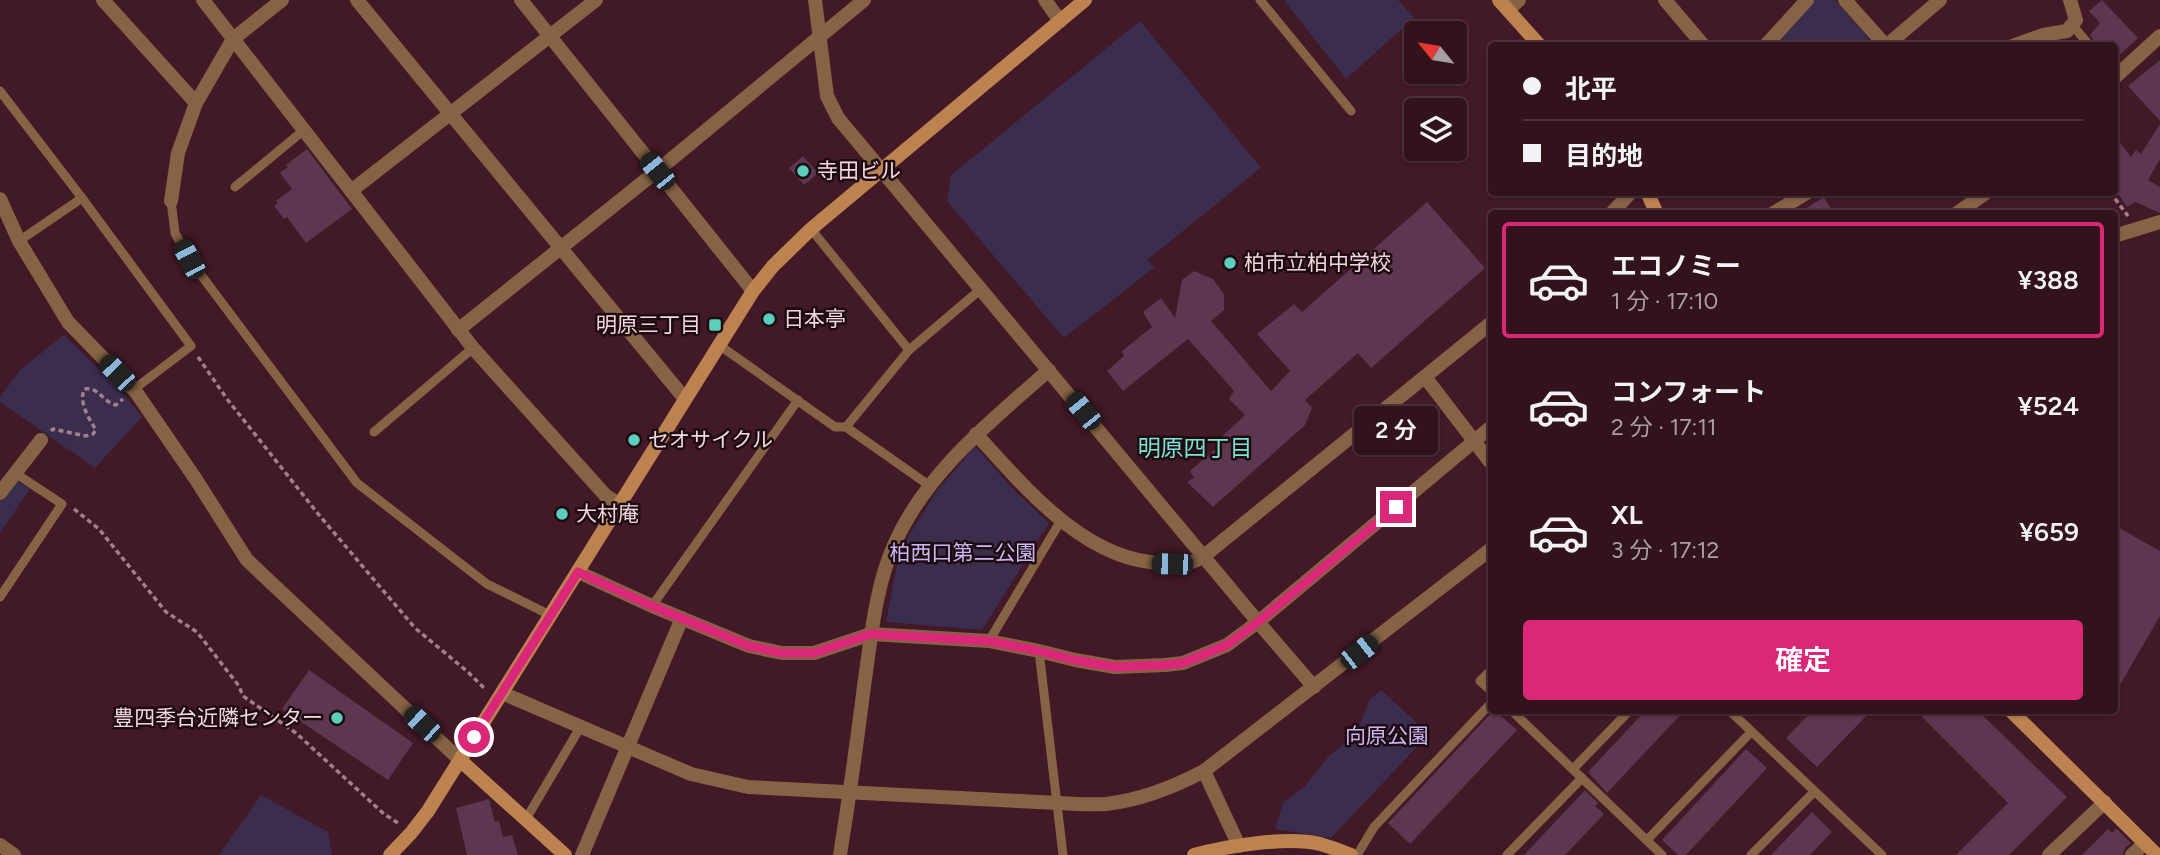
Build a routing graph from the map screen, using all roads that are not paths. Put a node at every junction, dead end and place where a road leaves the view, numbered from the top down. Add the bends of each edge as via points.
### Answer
1 (103, 0) edge
2 (204, 0) edge
3 (282, 0) edge
4 (357, 0) edge
5 (521, 0) edge
6 (596, 0) edge
7 (816, 0) edge
8 (864, 0) edge
9 (1045, 0) edge
10 (1085, 0) edge
11 (1260, 0) edge
12 (1665, 0) edge
13 (1807, 0) edge
14 (1845, 0) edge
15 (1940, 0) edge
16 (2070, 0) edge
17 (1508, 3) edge
18 (1060, 21) junction
19 (2073, 26) junction
20 (550, 36) junction
21 (2160, 36) edge
22 (820, 37) junction
23 (233, 39) junction
24 (1537, 42) edge
25 (1701, 42) edge
26 (1769, 42) edge
27 (1883, 42) edge
28 (1890, 42) edge
29 (2023, 42) edge
30 (2087, 42) edge
31 (2118, 74) edge
32 (0, 91) edge
33 (196, 103) junction
34 (1351, 111) dead end
35 (451, 113) junction
36 (304, 130) junction
37 (881, 170) junction
38 (657, 171) junction
39 (235, 187) dead end
40 (351, 191) junction
41 (1627, 196) edge
42 (1801, 196) edge
43 (1981, 196) edge
44 (82, 198) junction
45 (0, 199) edge
46 (171, 201) joint
47 (1615, 210) edge
48 (1779, 210) edge
49 (1962, 210) edge
50 (2160, 222) edge
51 (811, 229) junction
52 (2118, 235) edge
53 (19, 241) junction
54 (560, 247) junction
55 (981, 289) junction
56 (753, 291) junction
57 (1488, 325) edge
58 (458, 330) junction
59 (719, 345) junction
60 (472, 348) junction
61 (909, 350) junction
62 (1049, 370) junction
63 (1425, 377) junction
64 (133, 390) junction
65 (685, 400) junction
66 (798, 400) junction
67 (846, 427) junction
68 (1488, 430) edge
69 (374, 432) dead end
70 (976, 434) junction
71 (41, 440) road end
72 (1474, 442) junction
73 (1488, 459) edge
74 (15, 473) junction
75 (930, 486) junction
76 (0, 493) edge
77 (620, 505) junction
78 (1060, 522) junction
79 (1488, 551) edge
80 (1204, 556) junction
81 (578, 572) junction
82 (0, 597) edge
83 (652, 606) junction
84 (550, 615) junction
85 (682, 618) junction
86 (1258, 622) junction
87 (871, 634) junction
88 (989, 641) junction
89 (1039, 651) junction
90 (1488, 673) edge
91 (1314, 687) junction
92 (1488, 688) edge
93 (502, 693) junction
94 (1488, 706) edge
95 (1515, 714) edge
96 (1625, 714) edge
97 (1733, 714) edge
98 (2014, 714) edge
99 (582, 726) junction
100 (1751, 732) junction
101 (630, 746) junction
102 (460, 760) junction
103 (1573, 769) junction
104 (1204, 771) junction
105 (1582, 778) junction
106 (850, 792) junction
107 (1814, 792) junction
108 (2105, 802) junction
109 (1057, 803) junction
110 (526, 819) junction
111 (1647, 840) junction
112 (2145, 843) junction
113 (0, 845) edge
114 (1239, 846) junction
115 (1659, 854) edge
116 (14, 855) edge
117 (390, 855) edge
118 (565, 855) edge
119 (582, 855) edge
120 (840, 855) edge
121 (1063, 855) edge
122 (1194, 855) edge
123 (1352, 855) edge
124 (1357, 855) edge
125 (1507, 855) edge
126 (1751, 855) edge
127 (1882, 855) edge
128 (2049, 855) edge
129 (2132, 855) edge
130 (2157, 855) edge

1 - 33 street
2 - 23 street
3 - 23 street
4 - 35 street
5 - 20 street
6 - 20 street
7 - 22 street
8 - 22 street
9 - 18 street
10 - 18 street
11 - 34 lane
12 - 25 street
13 - 26 street
14 - 27 street
15 - 28 street
16 - 19 street via 2076,20
17 - 24 street
18 - 37 street
19 - 29 street
19 - 30 lane
20 - 35 street
20 - 38 street
21 - 31 street
22 - 37 street via 827,96 838,118
22 - 38 street
23 - 33 street
23 - 36 street
32 - 44 lane
33 - 46 street via 178,153
35 - 40 street
35 - 54 street
36 - 39 lane
36 - 40 street
37 - 51 street
37 - 55 street
38 - 54 street
38 - 56 street
40 - 58 street
41 - 47 street
42 - 48 street
43 - 49 street
44 - 53 lane
44 - 64 lane via 191,346
45 - 53 street
46 - 84 lane via 175,233 189,259 356,483 486,584
50 - 52 street
51 - 56 street
51 - 61 lane
53 - 64 street via 68,322
54 - 58 street
54 - 65 street
55 - 61 lane
55 - 62 street
56 - 59 street
57 - 63 street
58 - 60 street
59 - 65 street
59 - 66 lane
60 - 69 lane
60 - 77 street via 606,496
61 - 67 lane
62 - 70 street
62 - 80 street
63 - 72 street
63 - 80 street
64 - 102 street via 247,560
65 - 77 street
66 - 67 lane via 835,427
66 - 83 lane
67 - 75 lane
68 - 72 street
70 - 75 street
70 - 78 street
71 - 74 street
72 - 73 street
72 - 86 street
74 - 76 street
74 - 82 lane via 62,504
75 - 87 street via 894,545
77 - 81 street
78 - 80 street via 1114,552 1153,563 1192,564
78 - 88 lane
79 - 91 street
80 - 86 street
81 - 83 street
81 - 84 street
83 - 85 street
84 - 93 street
85 - 87 street via 749,646 782,653 814,653
85 - 101 street
86 - 89 street via 1227,645 1183,663 1115,667
86 - 91 street
87 - 88 street
87 - 106 street
88 - 89 street
89 - 109 lane
90 - 92 lane via 1480,681
91 - 104 street
93 - 99 street
93 - 102 street
94 - 124 lane via 1374,827
95 - 103 lane
96 - 103 lane
97 - 100 lane
98 - 108 street
99 - 101 street
99 - 110 lane
100 - 107 lane
100 - 111 lane
101 - 106 street via 691,774 748,787
101 - 119 street
102 - 110 street
102 - 117 street via 428,811
103 - 105 lane
104 - 109 street via 1145,797 1104,804
104 - 114 street
105 - 111 lane
105 - 125 lane
106 - 109 street
106 - 120 street
107 - 126 lane
107 - 127 lane
108 - 112 street
108 - 128 street
109 - 121 lane
110 - 118 street
111 - 115 lane
112 - 129 street
112 - 130 street
113 - 116 street
114 - 122 street
114 - 123 street via 1318,843

